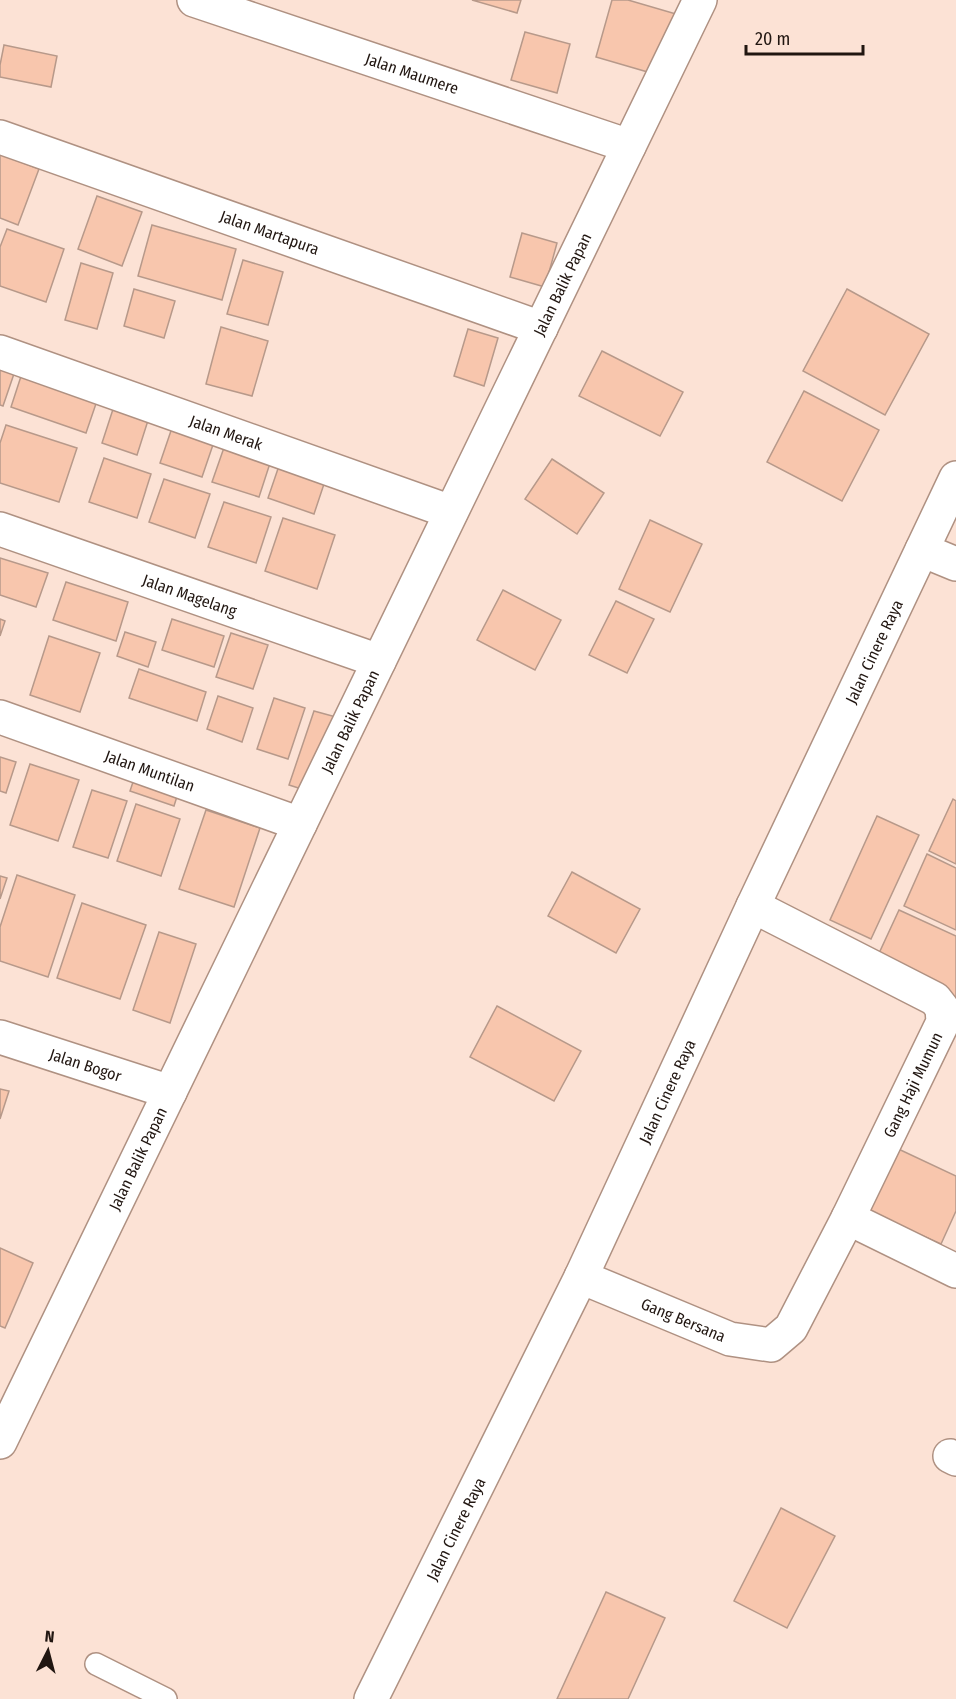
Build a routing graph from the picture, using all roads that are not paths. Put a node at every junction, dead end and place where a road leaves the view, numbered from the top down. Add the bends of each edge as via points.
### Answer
1 (194, 0) edge
2 (700, 0) edge
3 (0, 137) edge
4 (629, 146) junction
5 (541, 328) junction
6 (0, 352) edge
7 (956, 478) edge
8 (451, 512) junction
9 (0, 529) edge
10 (922, 550) junction
11 (956, 564) edge
12 (379, 661) junction
13 (0, 717) edge
14 (300, 824) junction
15 (753, 906) junction
16 (0, 1037) edge
17 (170, 1092) junction
18 (848, 1218) junction
19 (956, 1271) edge
20 (590, 1280) junction
21 (771, 1344) joint
22 (11, 1394) edge
23 (0, 1442) edge
24 (96, 1664) dead end
25 (166, 1699) edge
26 (371, 1699) edge

1 - 4 street, Jalan Maumere
2 - 4 street, Jalan Balik Papan
3 - 5 street, Jalan Martapura
4 - 5 street, Jalan Balik Papan
5 - 8 street, Jalan Balik Papan
6 - 8 street, Jalan Merak
7 - 10 street, Jalan Cinere Raya
8 - 12 street, Jalan Balik Papan
9 - 12 street, Jalan Magelang
10 - 11 street
10 - 15 street, Jalan Cinere Raya
12 - 14 street, Jalan Balik Papan
13 - 14 street, Jalan Muntilan
14 - 17 street, Jalan Balik Papan
15 - 18 street, Gang Haji Mumun via 935,999 942,1008 943,1022
15 - 20 street, Jalan Cinere Raya
16 - 17 street, Jalan Bogor
17 - 22 street, Jalan Balik Papan
18 - 19 street
18 - 21 street, Gang Haji Mumun via 791,1328
20 - 21 street, Gang Bersana via 730,1339
20 - 26 street, Jalan Cinere Raya
22 - 23 street, Jalan Balik Papan
24 - 25 lane

